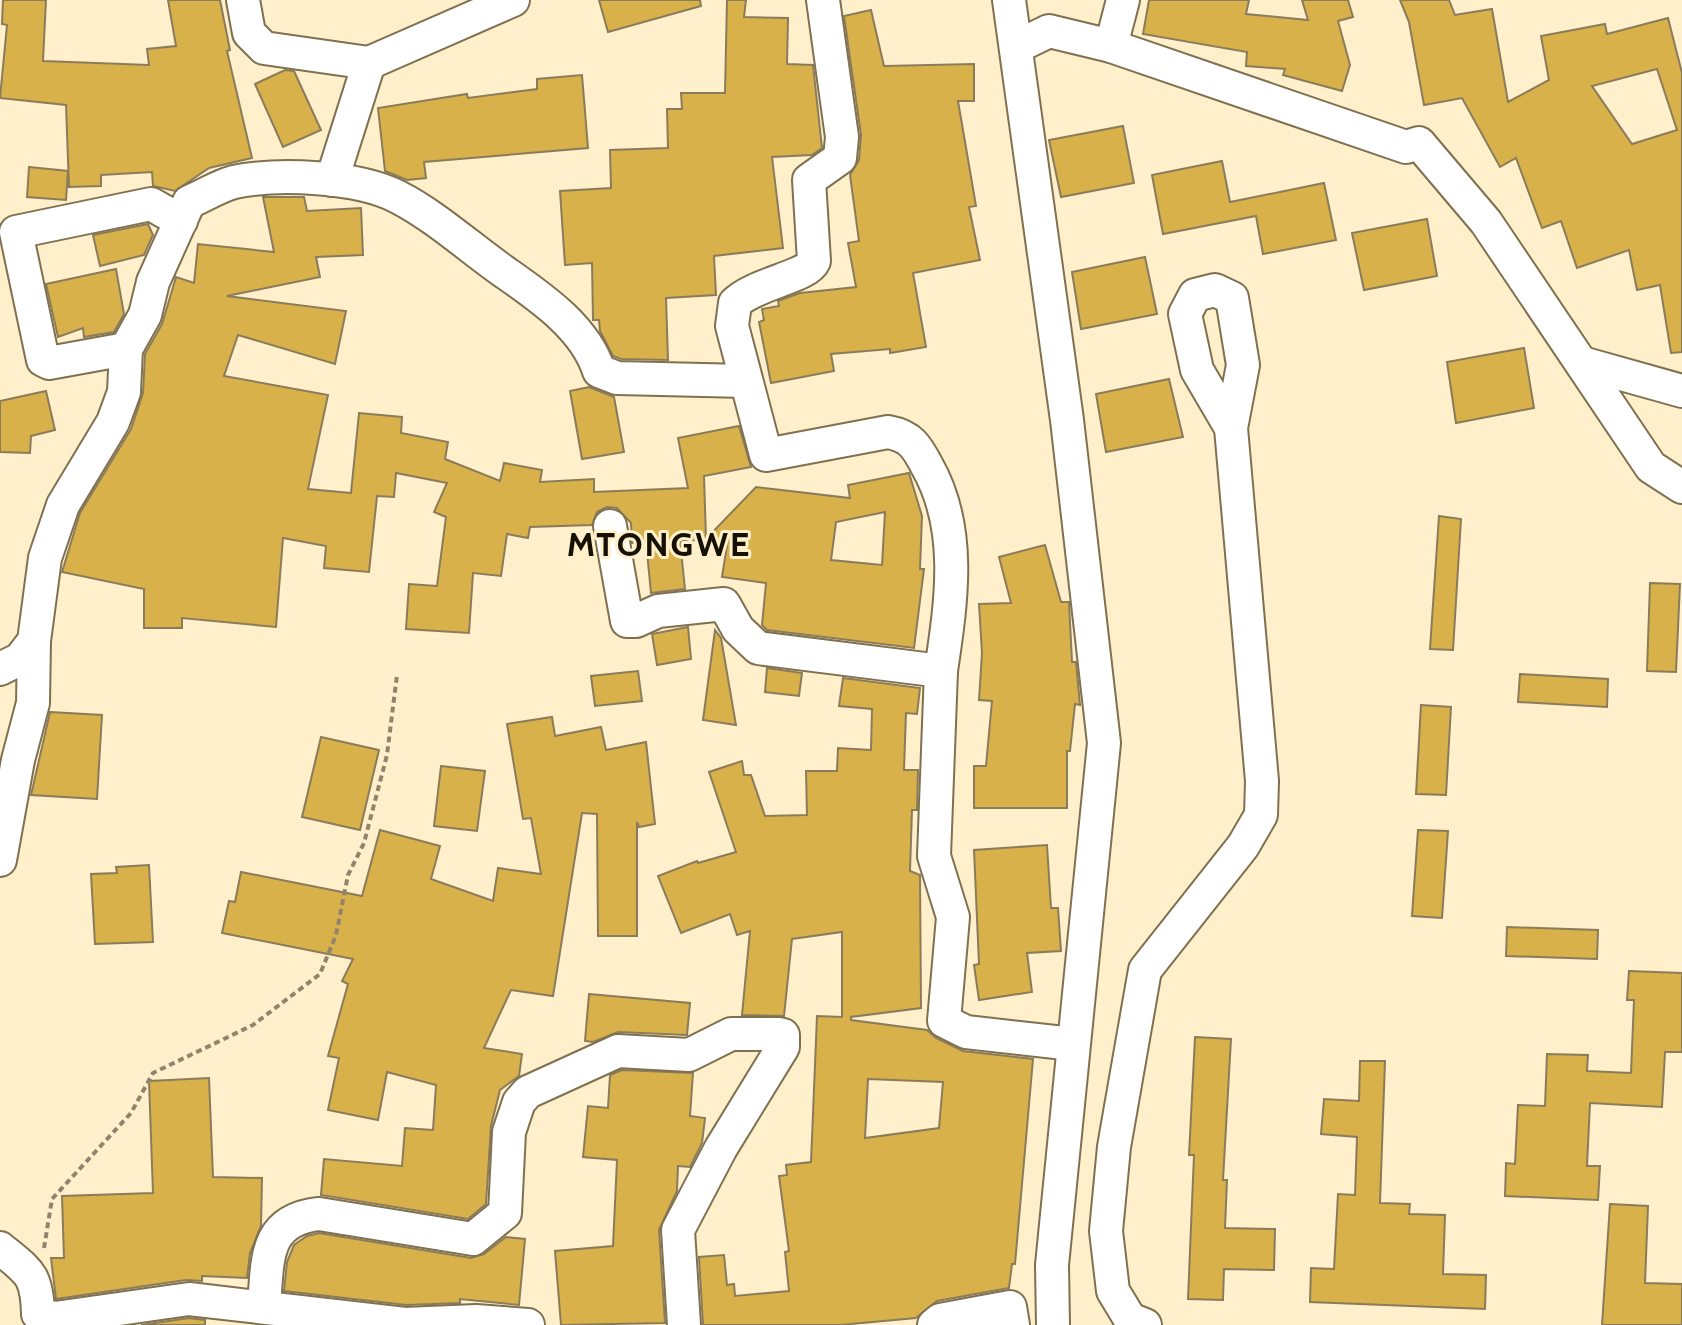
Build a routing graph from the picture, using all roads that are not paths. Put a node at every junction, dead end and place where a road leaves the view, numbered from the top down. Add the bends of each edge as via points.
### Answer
1 (243, 0) edge
2 (513, 0) edge
3 (823, 0) edge
4 (1009, 0) edge
5 (1123, 0) edge
6 (1111, 46) junction
7 (1016, 47) junction
8 (369, 63) junction
9 (332, 180) junction
10 (181, 221) junction
11 (126, 349) junction
12 (1582, 363) junction
13 (746, 381) junction
14 (1682, 391) edge
15 (1231, 428) dead end
16 (1682, 487) edge
17 (610, 526) dead end
18 (34, 641) junction
19 (0, 669) edge
20 (941, 671) junction
21 (0, 860) edge
22 (1073, 1044) junction
23 (0, 1248) edge
24 (264, 1305) junction
25 (528, 1325) edge
26 (684, 1325) edge
27 (934, 1325) edge
28 (1013, 1325) edge
29 (1053, 1325) edge
30 (1145, 1325) edge

1 - 8 street via 249,33 264,48
2 - 8 street
3 - 13 street via 842,120 840,158 809,180 812,267 755,287 735,303 732,311
4 - 7 street
5 - 6 street
6 - 7 street via 1049,31
6 - 12 street via 1406,147 1419,143 1486,222
7 - 22 street via 1104,743
8 - 9 street
9 - 10 street via 233,182 189,202
9 - 13 street via 397,197 511,276 579,333 593,351 599,371 617,378
10 - 11 street via 153,282 145,315
10 - 11 street via 151,204 16,232 43,360
11 - 18 street via 124,392 113,422 68,495 45,558
12 - 14 street
12 - 16 street via 1651,467
13 - 20 street via 766,455 888,432 915,444 939,490 951,539
15 - 30 street via 1261,815 1243,846 1145,970 1114,1147 1106,1231 1113,1291 1130,1319
17 - 20 street via 627,621 658,611 724,604 738,629 758,648
18 - 19 street via 20,659
18 - 21 street via 33,703
20 - 22 street via 934,856 953,917 944,1021 966,1032
22 - 29 street via 1052,1265
23 - 24 street via 27,1269 37,1286 38,1314 55,1318 189,1299
24 - 25 street via 405,1324
24 - 26 street via 269,1245 289,1223 304,1216 319,1214 473,1239 485,1232 505,1213 509,1132 519,1102 533,1089 618,1051 689,1055 731,1034 783,1035 783,1047 678,1230
27 - 28 street via 1010,1307

